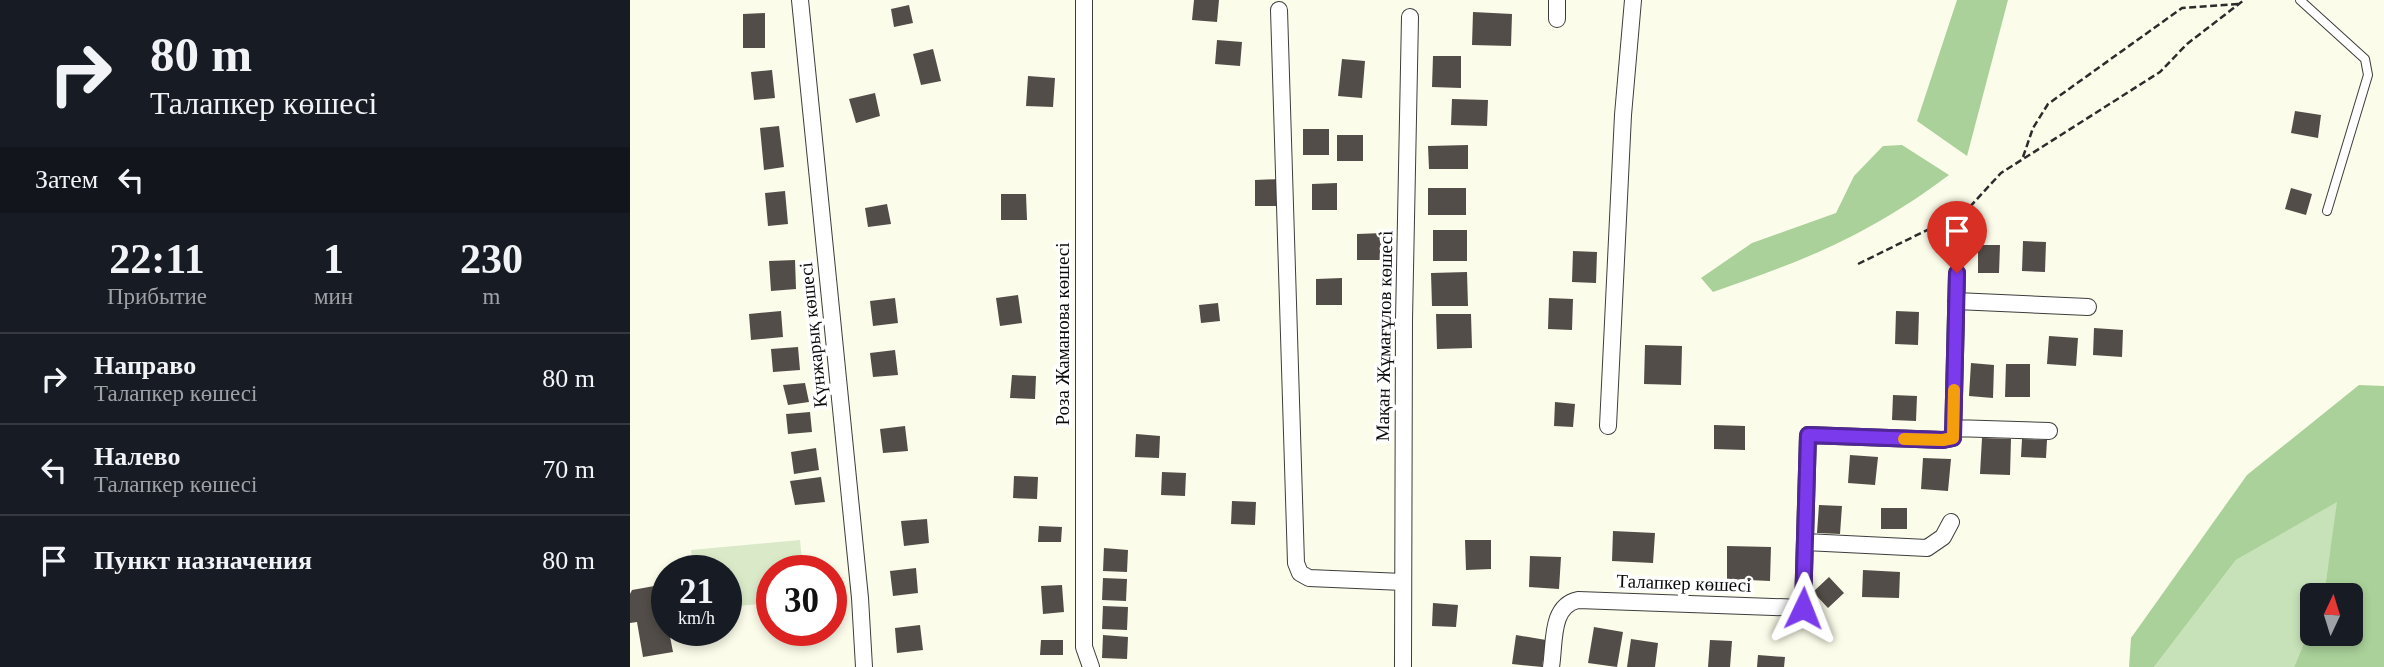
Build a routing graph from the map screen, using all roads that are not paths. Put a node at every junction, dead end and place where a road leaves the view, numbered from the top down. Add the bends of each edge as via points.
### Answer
1 (800, 0) edge
2 (1084, 0) edge
3 (1557, 0) edge
4 (1633, 0) edge
5 (2300, 0) edge
6 (1279, 10) dead end
7 (1410, 18) dead end
8 (1557, 19) dead end
9 (2327, 211) dead end
10 (1957, 273) dead end
11 (1956, 301) junction
12 (2088, 307) dead end
13 (1608, 426) dead end
14 (1953, 428) junction
15 (2049, 431) dead end
16 (1951, 522) dead end
17 (1805, 542) junction
18 (1404, 582) junction
19 (1403, 661) edge
20 (864, 667) edge
21 (1091, 667) edge
22 (1551, 667) edge

1 - 20 street, Күнжарық көшесі
2 - 21 street, Роза Жаманова көшесі via 1084,647
3 - 8 street
4 - 13 street
5 - 9 lane via 2365,59 2368,75
6 - 18 street via 1296,563 1300,573 1309,578
7 - 18 street, Мақан Жұмағұлов көшесі
10 - 11 street
11 - 12 street
11 - 14 street
14 - 15 street, Талапкер көшесі
14 - 17 street, Талапкер көшесі via 1953,438 1943,440 1808,435
16 - 17 street via 1943,537 1927,548
17 - 22 street, Талапкер көшесі via 1803,608 1565,603 1559,611
18 - 19 street, Мақан Жұмағұлов көшесі

